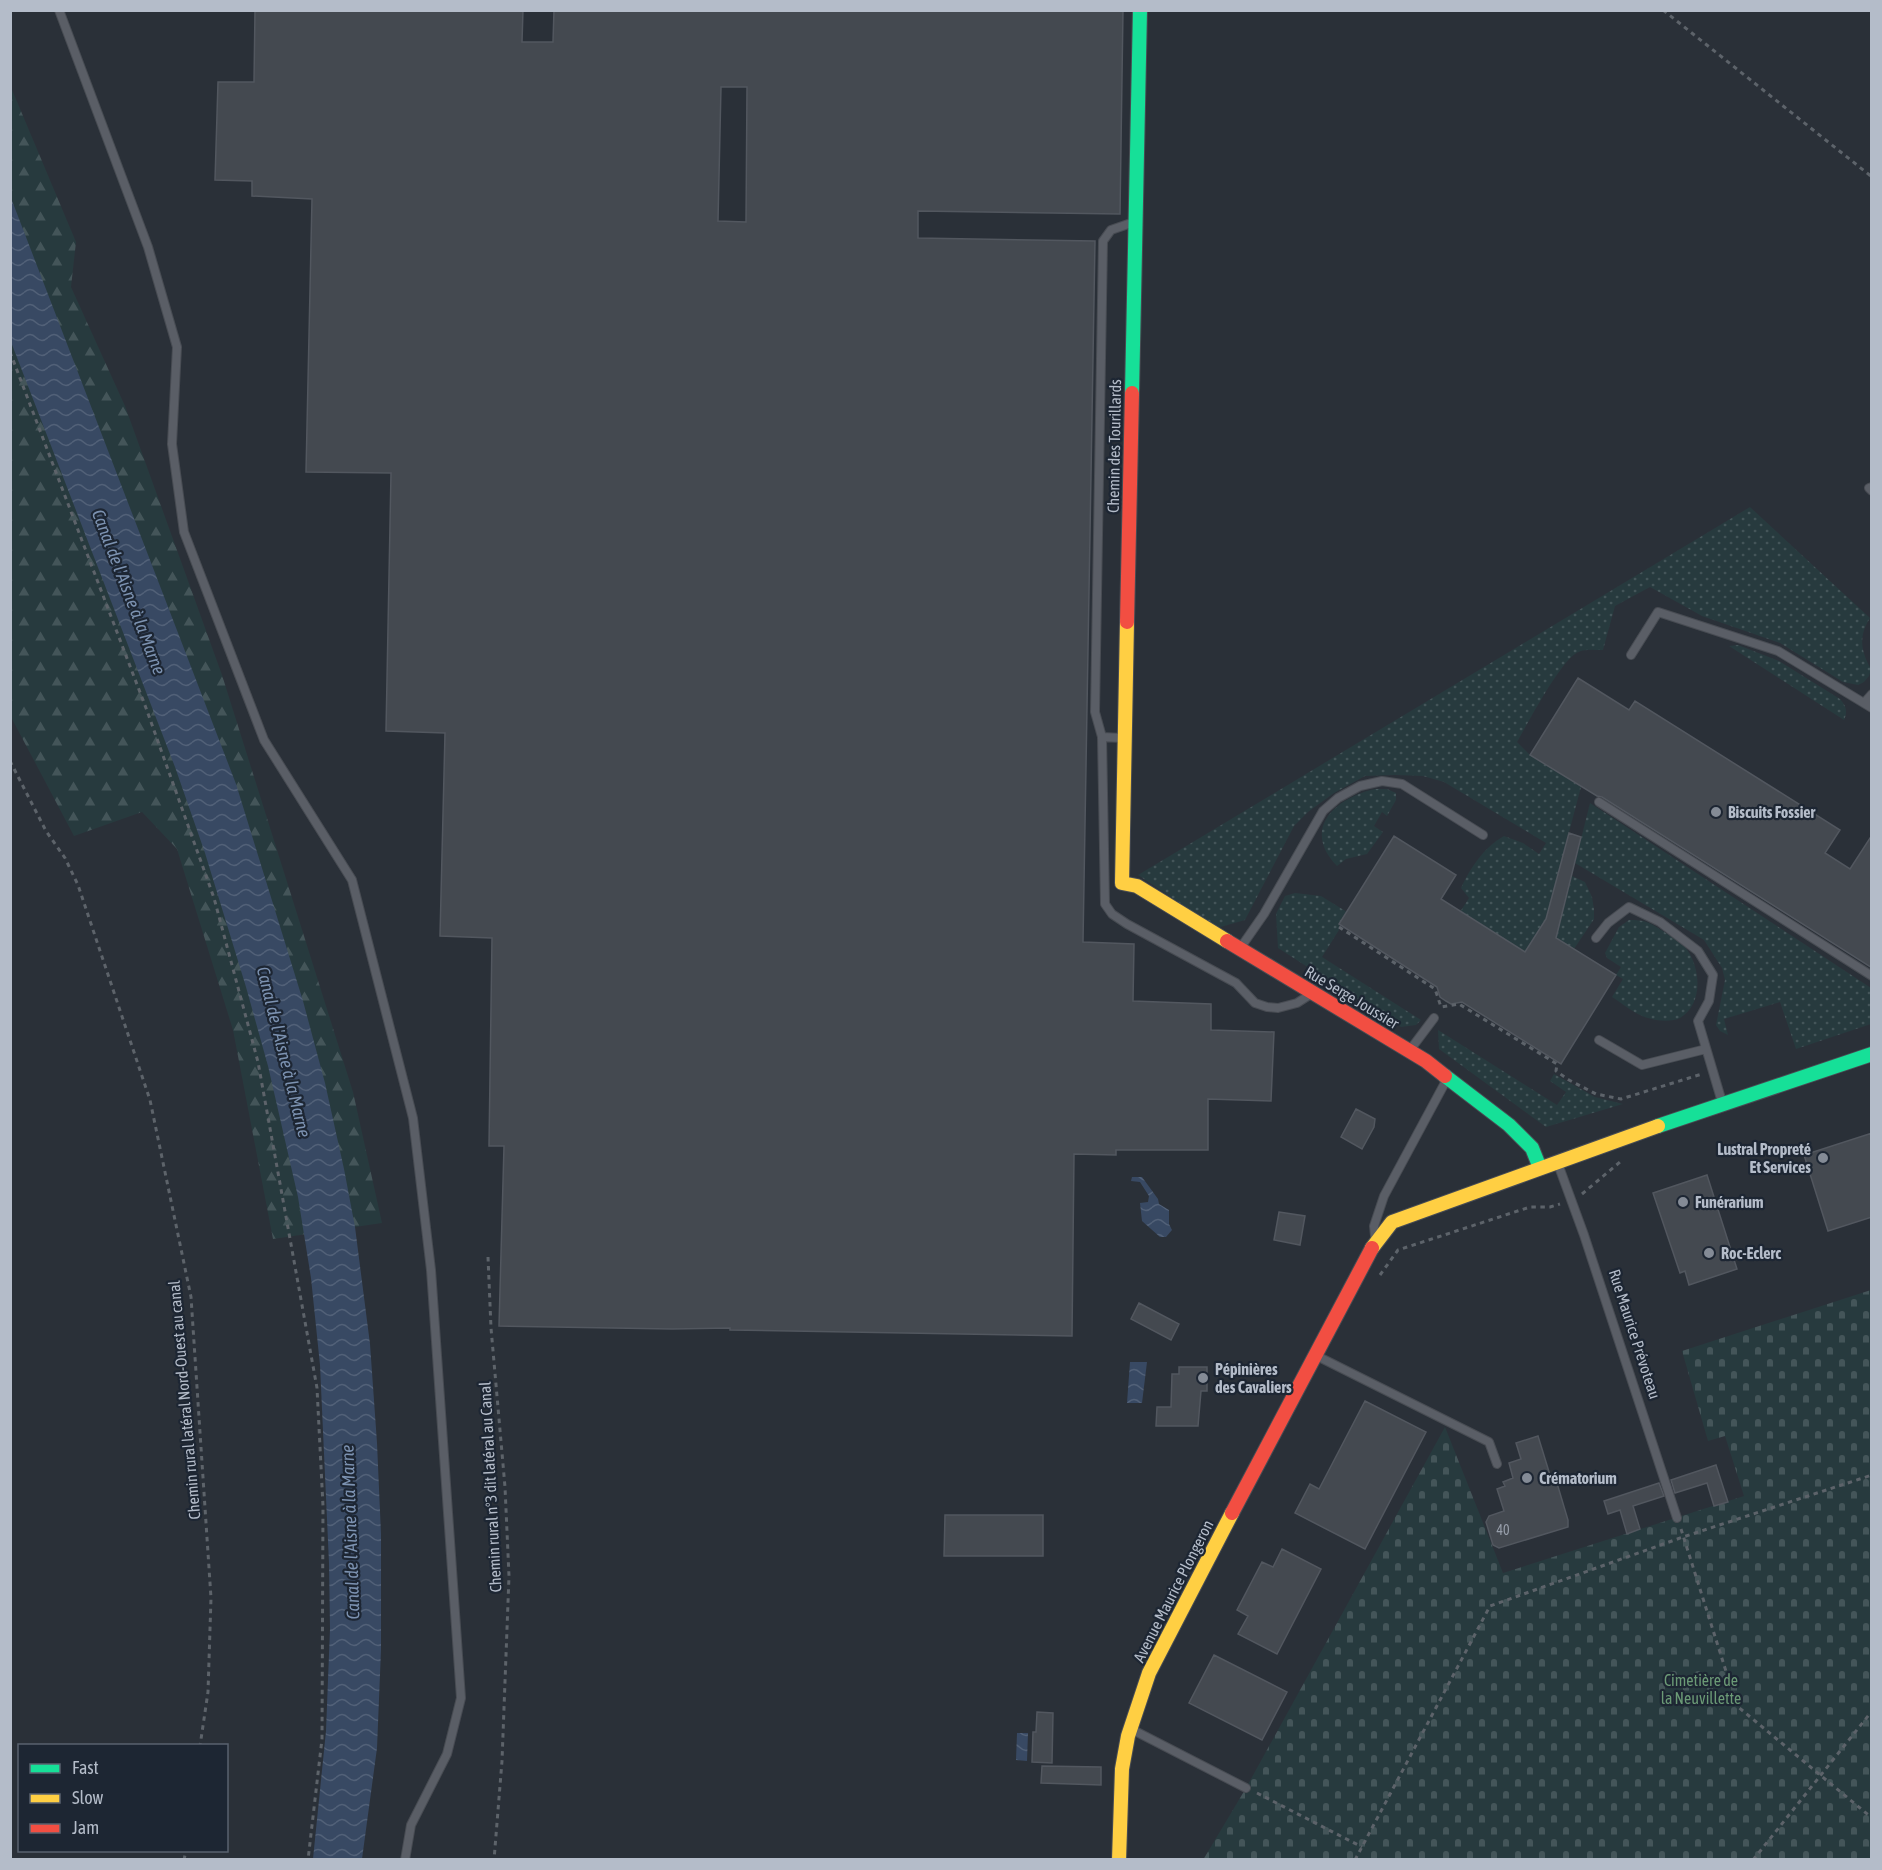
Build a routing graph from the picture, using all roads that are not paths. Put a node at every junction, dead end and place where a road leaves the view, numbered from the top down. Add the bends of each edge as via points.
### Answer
1 (59, 10) edge
2 (1140, 10) edge
3 (1136, 222) junction
4 (1631, 655) dead end
5 (1872, 694) edge
6 (1864, 704) junction
7 (1872, 708) edge
8 (1102, 737) junction
9 (1124, 738) junction
10 (1599, 802) dead end
11 (1483, 835) dead end
12 (1122, 883) joint
13 (1596, 938) dead end
14 (1240, 948) junction
15 (1872, 976) edge
16 (1313, 992) junction
17 (1434, 1018) dead end
18 (1599, 1040) dead end
19 (1706, 1049) junction
20 (1410, 1051) junction
21 (1872, 1054) edge
22 (1448, 1078) junction
23 (1723, 1103) junction
24 (1557, 1162) junction
25 (1540, 1168) junction
26 (1375, 1243) junction
27 (1314, 1354) junction
28 (1497, 1464) dead end
29 (1677, 1518) road end
30 (1130, 1728) junction
31 (1246, 1788) road end
32 (405, 1860) edge
33 (1119, 1860) edge

1 - 32 lane via 148,247 177,347 172,444 184,532 264,740 352,880 413,1118 431,1270 461,1698 447,1754 411,1825
2 - 3 street, Chemin des Tourillards
3 - 8 lane via 1111,230 1103,241 1095,712
3 - 9 street, Chemin des Tourillards
4 - 6 lane via 1658,612 1778,651
5 - 6 lane
6 - 7 lane
8 - 9 lane
8 - 16 lane via 1105,904 1112,914 1236,983 1255,1003 1267,1008 1297,1003
9 - 12 street, Chemin des Tourillards
10 - 15 lane
11 - 14 lane via 1402,784 1382,781 1360,786 1323,811
12 - 14 street, Rue Serge Joussier via 1137,886
13 - 19 lane via 1629,907 1660,922 1698,951 1713,975 1709,1001 1698,1021
14 - 16 street, Rue Serge Joussier
16 - 20 street, Rue Serge Joussier
17 - 20 lane
18 - 19 lane via 1642,1065
19 - 23 lane
20 - 22 street, Rue Serge Joussier
21 - 23 street
22 - 25 street, Rue Serge Joussier via 1509,1125 1532,1148
22 - 26 lane via 1384,1196 1374,1226
23 - 24 street
24 - 25 street
24 - 29 lane, Rue Maurice Prévoteau
25 - 26 street, Avenue Maurice Plongeron via 1392,1221
26 - 27 street, Avenue Maurice Plongeron
27 - 28 lane via 1489,1442
27 - 30 street, Avenue Maurice Plongeron via 1149,1673
30 - 31 lane
30 - 33 street, Avenue Maurice Plongeron via 1122,1768

